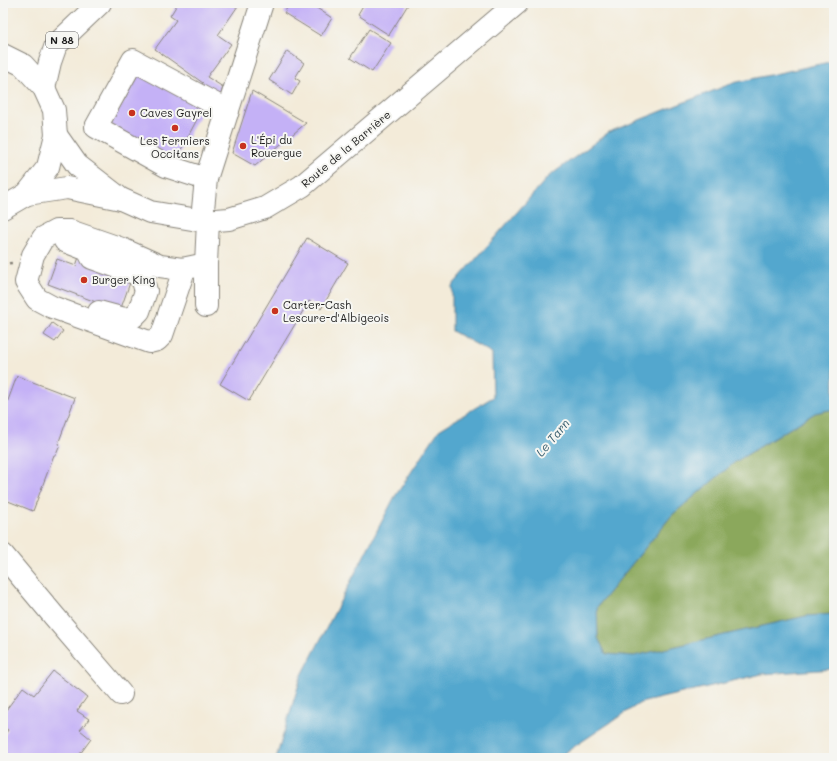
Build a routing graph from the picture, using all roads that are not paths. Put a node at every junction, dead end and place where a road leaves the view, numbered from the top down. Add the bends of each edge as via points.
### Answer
1 (100, 3) edge
2 (262, 3) edge
3 (517, 3) edge
4 (3, 55) edge
5 (44, 88) junction
6 (228, 111) junction
7 (56, 135) junction
8 (206, 178) junction
9 (27, 194) junction
10 (122, 199) junction
11 (3, 208) edge
12 (206, 221) junction
13 (48, 235) junction
14 (206, 264) junction
15 (182, 269) junction
16 (30, 289) junction
17 (206, 306) dead end
18 (3, 555) edge
19 (121, 694) dead end

1 - 5 street, N 88 via 56,45
2 - 6 street
3 - 12 street, Route de la Barrière via 302,186 265,208 229,219
4 - 5 street via 23,65
5 - 7 street via 54,110
6 - 8 street
6 - 8 street via 133,60 96,127 166,166
7 - 9 street via 48,167
7 - 10 street, Route de la Barrière via 77,165
8 - 12 street via 203,209
9 - 10 street, Route de la Barrière via 67,188
9 - 11 street
10 - 12 street, Route de la Barrière via 150,212
12 - 14 street
13 - 15 street via 56,231 70,231 160,266
13 - 16 street via 43,238 33,255 26,282
13 - 16 street via 88,250 92,258 137,274 143,281 146,291 139,311 133,317 125,319
14 - 15 street
14 - 17 street
15 - 16 street via 182,276 162,335 157,340 149,342 52,306 37,299
18 - 19 street

